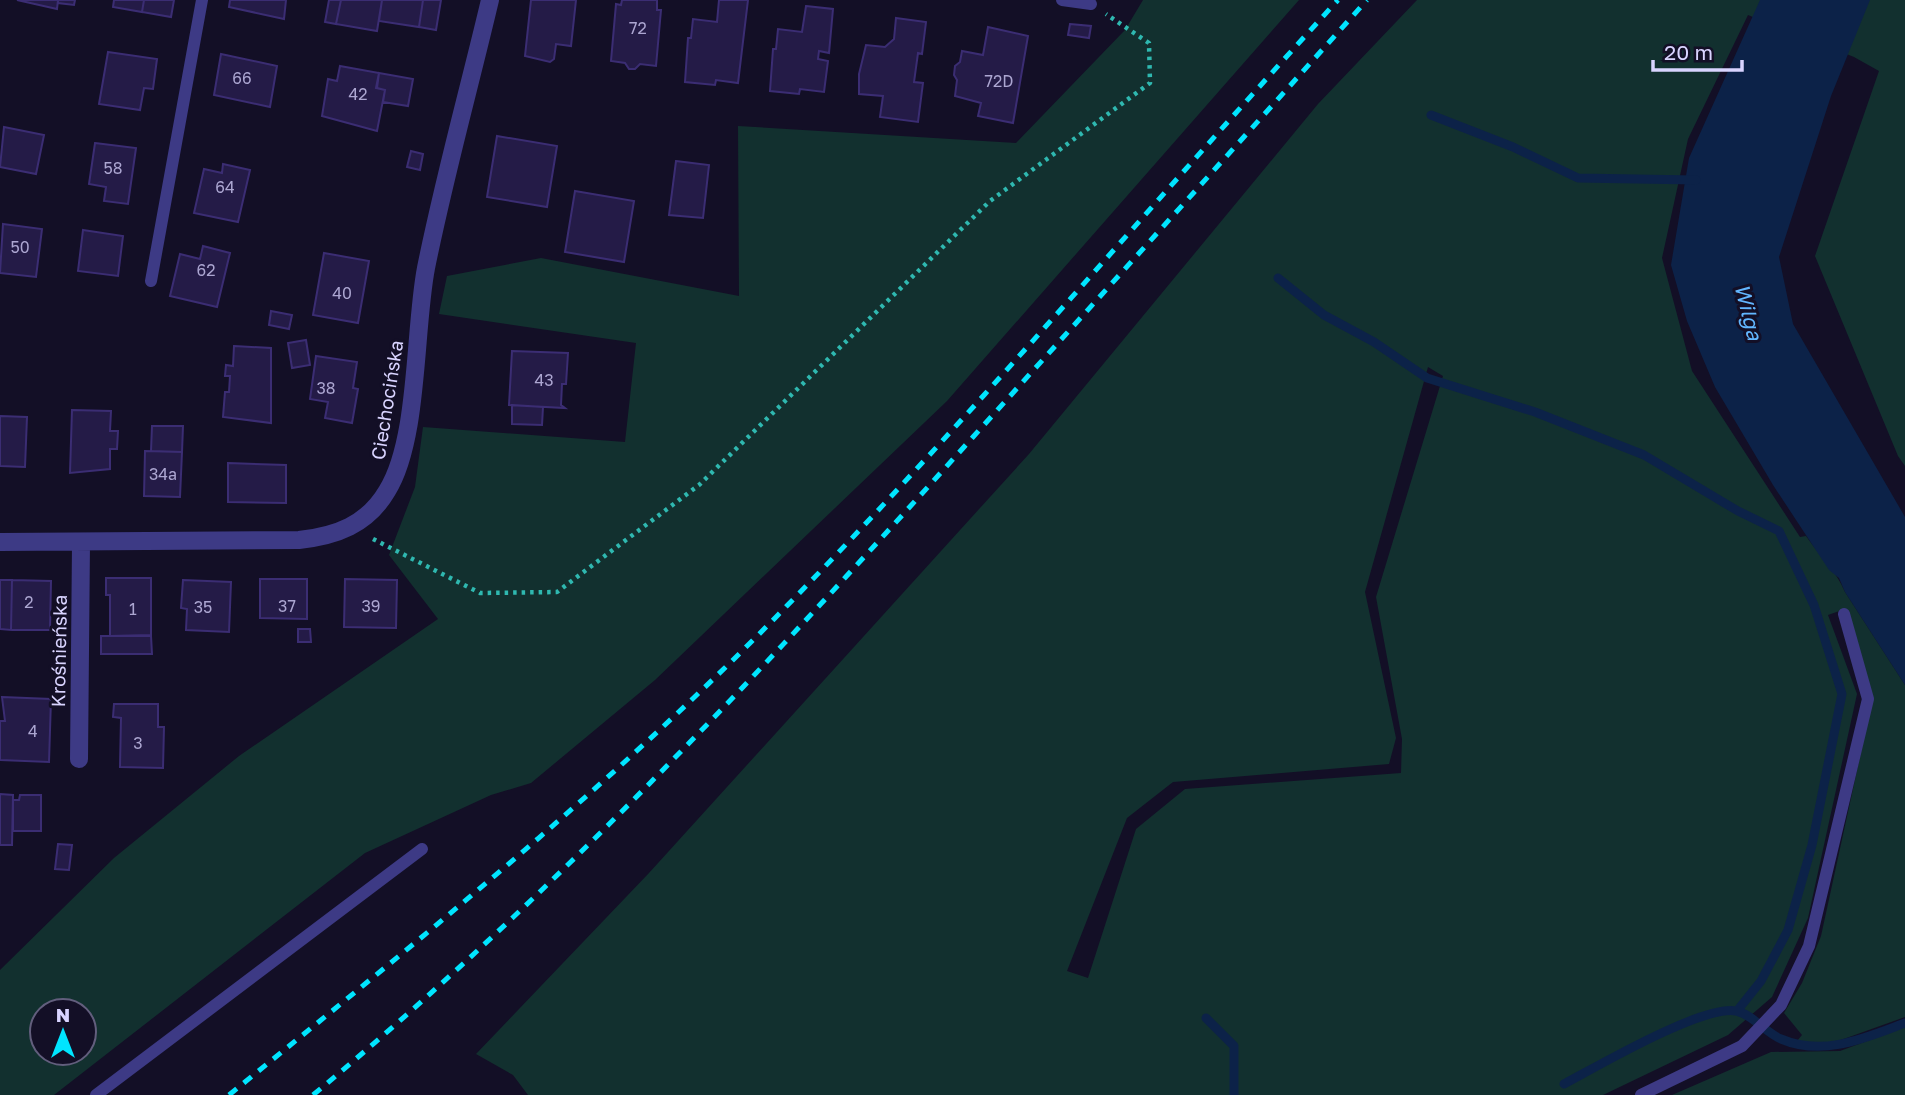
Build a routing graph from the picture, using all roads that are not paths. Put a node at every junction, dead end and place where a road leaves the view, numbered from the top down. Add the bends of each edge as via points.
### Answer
1 (202, 0) edge
2 (490, 0) edge
3 (1062, 0) edge
4 (1091, 4) road end
5 (151, 281) dead end
6 (0, 542) edge
7 (81, 543) junction
8 (1844, 614) dead end
9 (79, 759) dead end
10 (422, 849) dead end
11 (96, 1095) edge
12 (1641, 1095) edge

1 - 5 lane
2 - 7 street, Ciechocińska via 425,270 404,449 387,492 351,528 327,537
3 - 4 lane
6 - 7 street, Ciechocińska
7 - 9 street, Krośnieńska
8 - 12 lane via 1868,699 1809,946 1782,1005 1746,1041
10 - 11 lane

